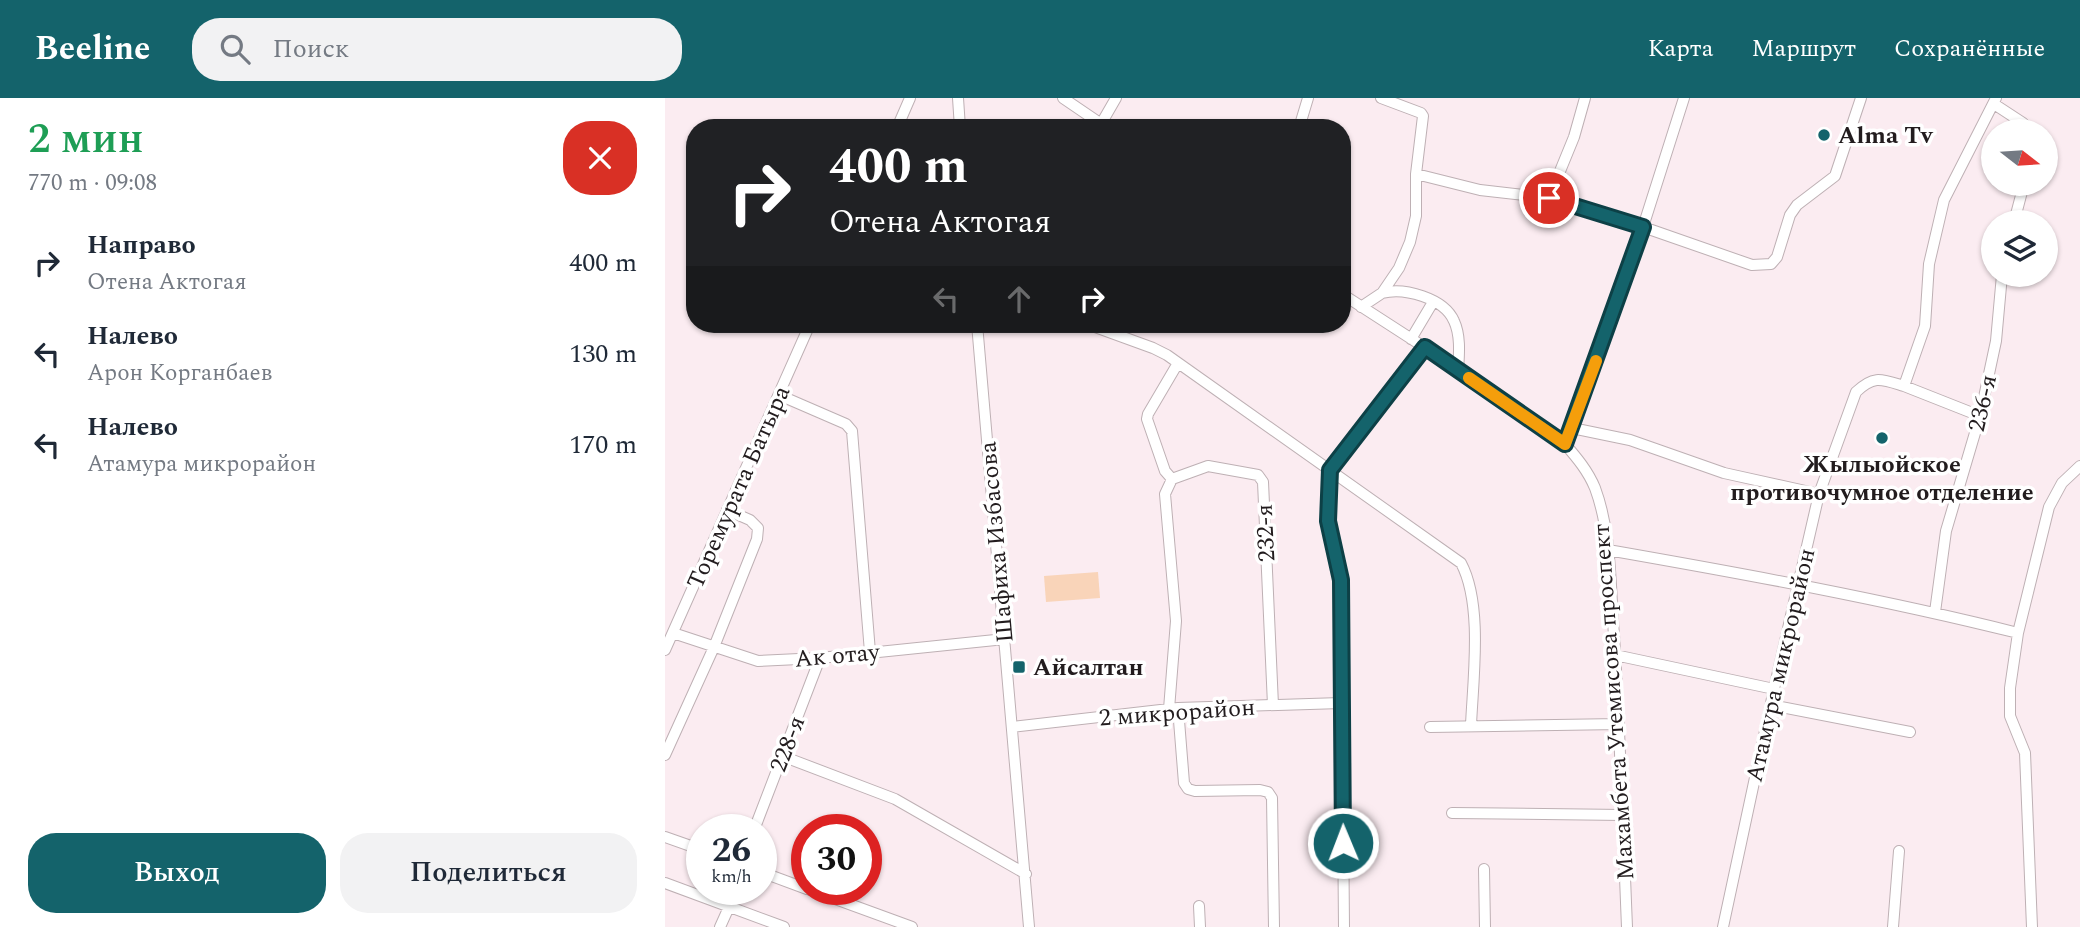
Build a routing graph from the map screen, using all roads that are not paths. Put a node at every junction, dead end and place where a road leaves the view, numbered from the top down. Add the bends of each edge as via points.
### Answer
1 (910, 98) edge
2 (958, 98) edge
3 (1063, 98) edge
4 (1116, 98) edge
5 (1308, 98) edge
6 (1381, 98) edge
7 (1585, 98) edge
8 (1684, 98) edge
9 (1861, 98) edge
10 (1995, 101) edge
11 (901, 119) edge
12 (959, 119) edge
13 (1094, 119) edge
14 (1107, 119) edge
15 (1302, 119) edge
16 (2019, 119) edge
17 (1416, 174) junction
18 (1549, 198) junction
19 (1643, 227) junction
20 (2001, 287) edge
21 (1382, 293) junction
22 (1351, 300) edge
23 (1433, 302) junction
24 (1361, 307) junction
25 (806, 333) edge
26 (978, 333) edge
27 (1112, 333) edge
28 (1411, 338) junction
29 (1425, 347) junction
30 (1178, 363) junction
31 (1458, 370) junction
32 (1904, 386) junction
33 (779, 395) junction
34 (1980, 416) junction
35 (1572, 428) junction
36 (1565, 444) junction
37 (2080, 466) edge
38 (1330, 470) junction
39 (1172, 479) junction
40 (1819, 494) junction
41 (727, 510) junction
42 (1608, 550) junction
43 (1798, 584) junction
44 (1935, 612) junction
45 (673, 633) junction
46 (2018, 633) junction
47 (1005, 639) junction
48 (714, 647) junction
49 (665, 650) edge
50 (870, 652) junction
51 (1615, 654) junction
52 (820, 658) junction
53 (1774, 689) junction
54 (1341, 703) junction
55 (1273, 705) junction
56 (1771, 705) junction
57 (1174, 709) junction
58 (1619, 724) junction
59 (1471, 725) junction
60 (1012, 727) junction
61 (1430, 727) dead end
62 (1910, 732) dead end
63 (665, 755) edge
64 (782, 756) junction
65 (1452, 813) dead end
66 (760, 814) edge
67 (1623, 815) junction
68 (665, 837) edge
69 (686, 844) edge
70 (1899, 851) dead end
71 (1484, 869) dead end
72 (1026, 874) junction
73 (665, 883) edge
74 (851, 905) edge
75 (1199, 906) dead end
76 (729, 907) junction
77 (720, 927) edge
78 (784, 927) edge
79 (912, 927) edge
80 (1029, 927) edge
81 (1200, 927) edge
82 (1274, 927) edge
83 (1344, 927) edge
84 (1485, 927) edge
85 (1627, 927) edge
86 (1723, 927) edge
87 (1893, 927) edge
88 (2032, 927) edge

1 - 11 street
2 - 12 street
3 - 13 street
4 - 14 street
5 - 15 street
6 - 17 street via 1423,116
7 - 18 street
8 - 19 street
9 - 19 street via 1835,176 1797,205 1771,264 1752,265
10 - 16 street
10 - 32 street via 1944,200 1929,264 1925,326
17 - 18 street via 1480,190
17 - 21 street via 1416,216 1410,242
18 - 19 street
19 - 35 street
20 - 34 street, 236-я via 1996,341
21 - 23 street via 1400,290
21 - 24 street
22 - 24 street, Махамбета Утемисова проспект
23 - 28 street
23 - 31 street via 1447,310 1454,322
24 - 28 street, Махамбета Утемисова проспект
25 - 33 street, Торемурата Батыра
26 - 47 street, Шафиха Избасова
27 - 30 street
28 - 29 street, Махамбета Утемисова проспект
29 - 31 street, Махамбета Утемисова проспект
29 - 38 street
30 - 38 street
30 - 39 street via 1147,419
31 - 36 street, Махамбета Утемисова проспект
32 - 34 street
32 - 40 street, Атамура микрорайон via 1881,379 1867,382 1856,393
33 - 41 street, Торемурата Батыра
33 - 50 street via 852,430
34 - 44 street, 236-я via 1946,531
35 - 36 street
35 - 40 street
36 - 42 street, Махамбета Утемисова проспект via 1594,487
37 - 46 street via 2062,483 2049,507
38 - 54 street via 1328,521 1341,580
38 - 59 street via 1461,564 1469,577 1475,605
39 - 55 street, 232-я via 1208,466 1262,478
39 - 57 street via 1165,494 1176,621
40 - 43 street, Атамура микрорайон
41 - 45 street, Торемурата Батыра
41 - 48 street via 750,520 758,528 757,539
42 - 43 street
42 - 51 street, Махамбета Утемисова проспект
43 - 44 street
43 - 53 street, Атамура микрорайон
44 - 46 street
45 - 48 street, Ак отау
45 - 49 street, Торемурата Батыра
46 - 88 street via 2010,716 2025,753
47 - 50 street, Ак отау
47 - 60 street, Шафиха Избасова
48 - 52 street, Ак отау via 758,661
48 - 63 street
50 - 52 street, Ак отау
51 - 53 street
51 - 58 street, Махамбета Утемисова проспект
52 - 64 street, 228-я
53 - 56 street, Атамура микрорайон
54 - 55 street, 2 микрорайон
54 - 83 street
55 - 57 street, 2 микрорайон
56 - 62 street
56 - 86 street, Атамура микрорайон
57 - 60 street, 2 микрорайон
57 - 82 street via 1188,789 1260,790 1272,798
58 - 59 street
58 - 67 street, Махамбета Утемисова проспект
59 - 61 street
60 - 72 street, Шафиха Избасова
64 - 66 street, 228-я
64 - 72 street via 895,799
65 - 67 street
67 - 85 street, Махамбета Утемисова проспект
68 - 69 street
70 - 87 street
71 - 84 street
72 - 80 street, Шафиха Избасова
73 - 76 street
74 - 79 street
75 - 81 street
76 - 77 street
76 - 78 street

